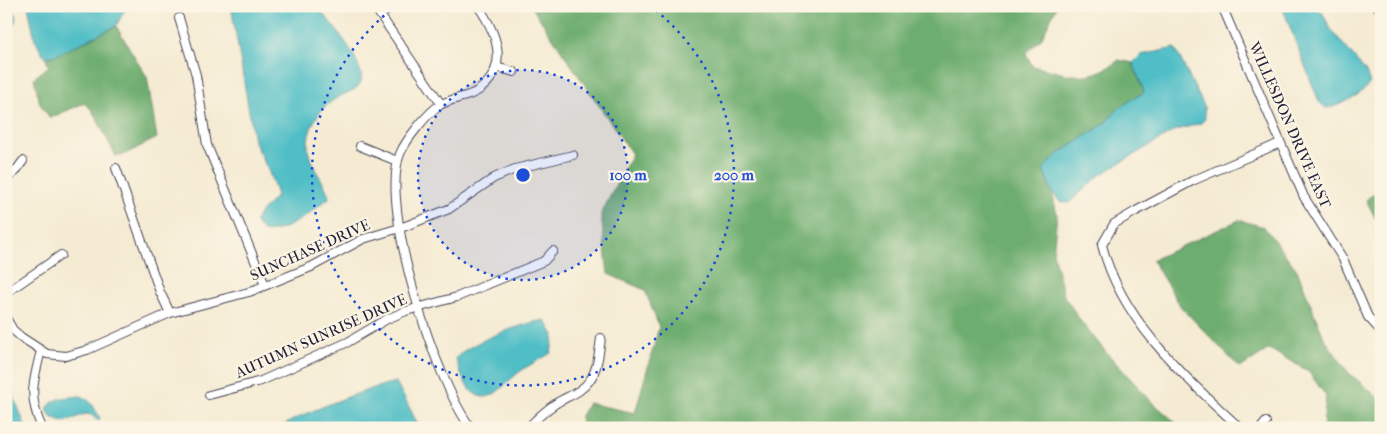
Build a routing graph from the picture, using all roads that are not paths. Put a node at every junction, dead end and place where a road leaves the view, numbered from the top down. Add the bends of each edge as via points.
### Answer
1 (374, 6) edge
2 (478, 6) edge
3 (1222, 6) edge
4 (1377, 6) edge
5 (1381, 11) edge
6 (179, 18) dead end
7 (496, 67) junction
8 (514, 72) dead end
9 (441, 104) junction
10 (1280, 143) junction
11 (360, 146) dead end
12 (573, 156) dead end
13 (23, 161) dead end
14 (397, 161) junction
15 (116, 168) dead end
16 (6, 179) edge
17 (400, 228) junction
18 (553, 251) dead end
19 (61, 255) dead end
20 (266, 285) junction
21 (6, 293) edge
22 (417, 309) junction
23 (170, 314) junction
24 (6, 318) edge
25 (1381, 331) edge
26 (601, 338) dead end
27 (41, 351) junction
28 (209, 395) dead end
29 (42, 428) edge
30 (471, 428) edge
31 (528, 428) edge
32 (1240, 428) edge

1 - 9 street
2 - 7 street via 494,31
3 - 10 street, WILLESDON DRIVE EAST
4 - 5 street
6 - 20 street via 192,59 207,145
7 - 8 street
7 - 9 street via 479,90
9 - 14 street via 409,138
10 - 25 street, WILLESDON DRIVE EAST via 1315,218 1343,259 1368,318
10 - 32 street via 1192,181 1136,211 1114,224 1102,245 1110,270 1136,317 1185,374
11 - 14 street
12 - 17 street, SUNCHASE DRIVE via 515,169 488,182 450,209
13 - 16 street
14 - 17 street via 395,187
15 - 23 street
17 - 20 street, SUNCHASE DRIVE via 363,239 311,267
17 - 22 street
18 - 22 street, AUTUMN SUNRISE DRIVE via 544,261 456,297
19 - 21 street
20 - 23 street, SUNCHASE DRIVE
22 - 28 street, AUTUMN SUNRISE DRIVE via 387,319 348,342 261,381
22 - 30 street
23 - 27 street, SUNCHASE DRIVE via 87,350 66,356
24 - 27 street, SUNCHASE DRIVE via 20,337
26 - 31 street via 591,379 578,392 538,416
27 - 29 street via 32,385 33,402

